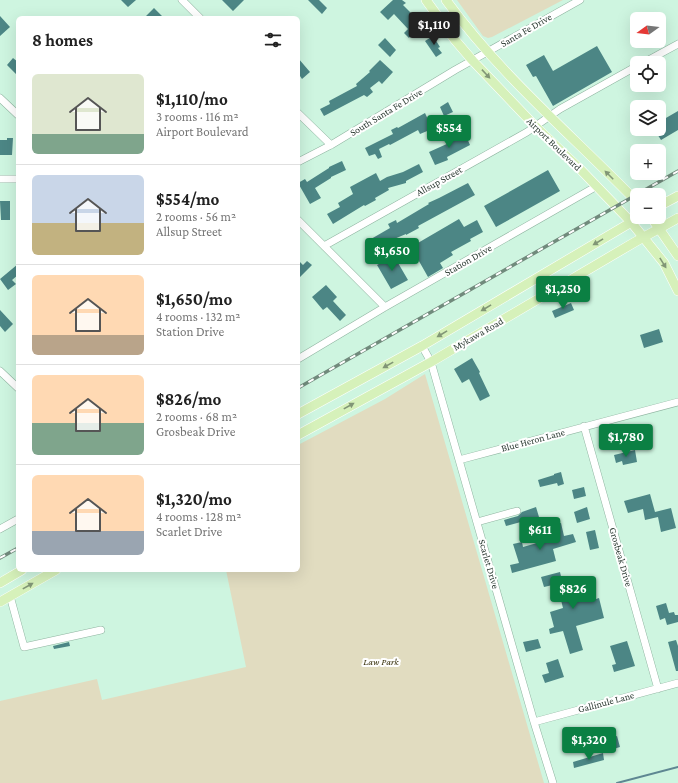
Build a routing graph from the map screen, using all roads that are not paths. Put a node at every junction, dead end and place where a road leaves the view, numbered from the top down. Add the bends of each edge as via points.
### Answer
1 (182, 0) edge
2 (426, 0) edge
3 (446, 0) edge
4 (580, 0) edge
5 (198, 16) edge
6 (678, 44) edge
7 (488, 52) junction
8 (656, 56) edge
9 (473, 61) junction
10 (630, 70) edge
11 (0, 98) edge
12 (16, 113) edge
13 (300, 115) edge
14 (550, 116) junction
15 (535, 126) junction
16 (331, 145) junction
17 (300, 161) edge
18 (0, 179) edge
19 (16, 179) edge
20 (597, 186) junction
21 (630, 195) edge
22 (678, 196) edge
23 (666, 202) edge
24 (678, 218) edge
25 (630, 221) edge
26 (300, 222) edge
27 (630, 223) edge
28 (633, 224) edge
29 (656, 224) edge
30 (659, 229) junction
31 (644, 237) junction
32 (324, 246) junction
33 (678, 256) edge
34 (678, 291) edge
35 (385, 307) junction
36 (422, 346) junction
37 (300, 359) edge
38 (431, 362) junction
39 (0, 371) edge
40 (16, 386) edge
41 (678, 402) edge
42 (302, 412) edge
43 (315, 425) junction
44 (584, 426) junction
45 (300, 433) edge
46 (459, 460) junction
47 (517, 511) dead end
48 (16, 520) edge
49 (477, 522) junction
50 (0, 529) edge
51 (19, 572) edge
52 (52, 572) edge
53 (0, 583) edge
54 (10, 596) junction
55 (0, 602) edge
56 (101, 630) dead end
57 (678, 683) edge
58 (658, 688) junction
59 (534, 722) junction
60 (553, 783) edge

1 - 5 street
2 - 9 main road, Airport Boulevard
3 - 7 main road, Airport Boulevard
4 - 7 street, Santa Fe Drive
6 - 8 street
7 - 9 street, Santa Fe Drive
7 - 14 main road, Airport Boulevard
9 -> 15 main road, Airport Boulevard
9 - 16 street, South Santa Fe Drive
10 - 14 street, Allsup Street
11 - 12 street
13 - 16 street
14 - 15 street, Allsup Street
21 -> 14 main road, Airport Boulevard
15 - 20 main road, Airport Boulevard
15 - 32 street, Allsup Street
16 - 17 street, South Santa Fe Drive
18 - 19 street
20 - 25 main road, Airport Boulevard
20 - 35 street, Station Drive
22 - 23 main road
24 - 30 main road, Mykawa Road
26 - 32 street
27 -> 36 main road, Mykawa Road
28 - 31 main road, Airport Boulevard
29 - 30 main road
30 - 31 main road, Mykawa Road
30 - 33 main road
31 -> 34 main road, Airport Boulevard via 664,263
31 - 38 main road, Mykawa Road
32 - 35 street
35 - 37 street, Station Drive
36 - 38 street, Scarlet Drive
36 -> 42 main road, Mykawa Road
43 -> 38 main road, Mykawa Road
38 - 46 street, Scarlet Drive
39 - 40 street
41 - 44 street, Blue Heron Lane
42 - 43 main road
43 - 45 main road, Mykawa Road
44 - 46 street, Blue Heron Lane
44 - 58 street, Grosbeak Drive
46 - 49 street, Scarlet Drive
47 - 49 street
48 - 50 street
49 - 59 street, Scarlet Drive
51 - 53 main road
54 -> 52 main road
54 - 55 main road
54 - 56 street via 24,647
57 - 58 street, Gallinule Lane
58 - 59 street, Gallinule Lane
59 - 60 street, Scarlet Drive

